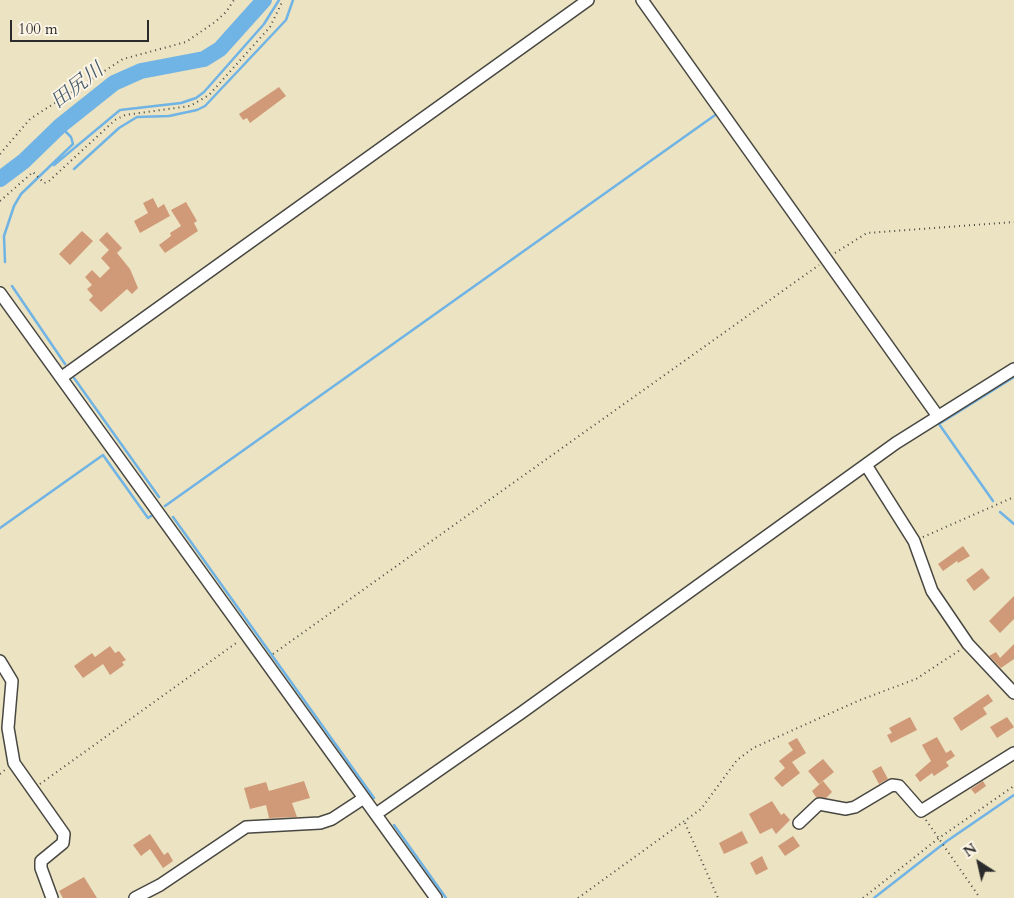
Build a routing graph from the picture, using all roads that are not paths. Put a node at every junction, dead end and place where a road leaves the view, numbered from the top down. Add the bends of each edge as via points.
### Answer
1 (588, 0) edge
2 (642, 0) edge
3 (0, 293) edge
4 (1014, 369) edge
5 (62, 376) junction
6 (937, 415) junction
7 (866, 464) junction
8 (0, 660) edge
9 (1013, 689) edge
10 (1014, 754) edge
11 (364, 798) junction
12 (376, 814) junction
13 (799, 823) dead end
14 (52, 898) edge
15 (135, 898) edge
16 (436, 898) edge

1 - 5 street
2 - 6 street
3 - 5 street
4 - 6 street
5 - 11 street
6 - 7 street
7 - 9 street via 914,541 932,591 968,644
7 - 12 street
8 - 14 street via 12,681 8,728 14,763 64,834 64,839 41,861
10 - 13 street via 921,811 899,786 892,785 855,807 846,809 819,804
11 - 12 street
11 - 15 street via 320,823 246,827 160,885
12 - 16 street

